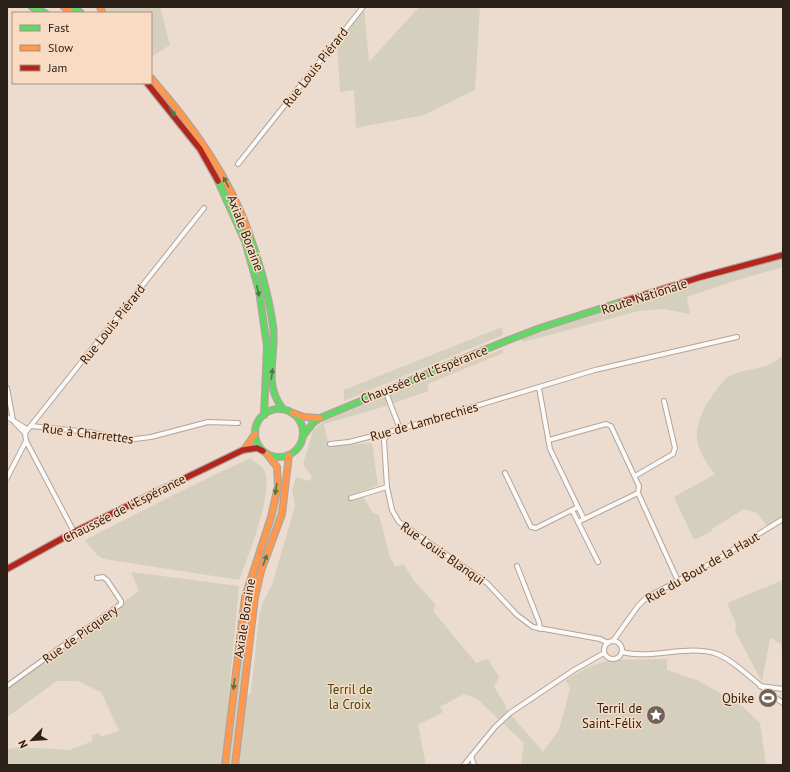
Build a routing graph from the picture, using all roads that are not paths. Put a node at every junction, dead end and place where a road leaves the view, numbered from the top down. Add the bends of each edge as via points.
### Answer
1 (32, 7) edge
2 (363, 7) edge
3 (43, 12) edge
4 (152, 79) edge
5 (147, 84) edge
6 (238, 164) dead end
7 (204, 208) dead end
8 (783, 255) edge
9 (737, 337) dead end
10 (506, 341) joint
11 (7, 388) edge
12 (539, 388) junction
13 (385, 390) junction
14 (664, 401) dead end
15 (283, 409) junction
16 (293, 413) junction
17 (264, 415) junction
18 (7, 417) edge
19 (320, 418) junction
20 (14, 420) junction
21 (238, 423) dead end
22 (31, 426) junction
23 (400, 429) junction
24 (26, 431) junction
25 (389, 432) junction
26 (255, 434) junction
27 (304, 436) junction
28 (549, 440) junction
29 (26, 441) junction
30 (330, 444) dead end
31 (243, 450) junction
32 (265, 452) junction
33 (289, 455) junction
34 (505, 473) dead end
35 (635, 476) junction
36 (7, 478) edge
37 (388, 487) junction
38 (638, 493) junction
39 (351, 498) dead end
40 (578, 507) junction
41 (572, 510) junction
42 (584, 519) junction
43 (783, 519) edge
44 (578, 522) junction
45 (74, 532) junction
46 (598, 562) dead end
47 (517, 566) dead end
48 (7, 569) edge
49 (97, 578) dead end
50 (678, 581) junction
51 (540, 629) junction
52 (613, 641) junction
53 (608, 643) junction
54 (622, 652) junction
55 (604, 653) junction
56 (7, 686) edge
57 (759, 686) junction
58 (783, 689) edge
59 (783, 704) edge
60 (471, 756) junction
61 (225, 765) edge
62 (235, 765) edge
63 (464, 765) edge
64 (474, 765) edge

1 - 3 main road
2 - 6 street, Rue Louis Piérard
15 -> 4 main road, Axiale Boraine via 274,398 271,389 273,332 266,287 250,235 228,186 207,149 176,106
5 -> 17 main road, Axiale Boraine via 200,149 224,192 245,241 259,291 266,340
7 - 22 street, Rue Louis Piérard
8 - 10 main road, Route Nationale via 701,278
9 - 12 street, Rue de Lambrechies via 595,370
10 - 13 main road, Chaussée de l'Espérance
11 - 20 street
12 - 23 street, Rue de Lambrechies
12 - 28 street
13 - 19 main road, Chaussée de l'Espérance
13 - 23 street
14 - 35 street via 676,448 673,454
15 - 16 main road
15 - 17 main road via 273,410
16 - 19 main road
16 - 27 main road via 302,424
17 - 26 main road via 257,423
18 - 20 street
19 - 27 main road via 311,425
20 - 24 street
21 - 22 street, Rue à Charrettes via 208,422 151,437 127,440 89,432
22 - 24 street, Rue Louis Piérard
23 - 25 street, Rue de Lambrechies
24 - 29 street
25 - 30 street, Rue de Lambrechies
25 - 37 street, Rue Louis Blanqui via 384,440
26 - 31 main road
26 - 32 main road via 257,442
27 - 33 main road via 299,447
28 - 35 street via 609,425
28 - 40 street via 550,449
29 - 36 street
29 - 45 street
31 - 32 main road via 257,448
31 - 45 main road, Chaussée de l'Espérance
32 - 33 main road via 277,457
32 -> 61 main road, Axiale Boraine via 276,463 278,478 270,519 245,597
62 -> 33 main road, Axiale Boraine via 255,597 261,571 282,514
34 - 41 street via 531,527 536,528
35 - 38 street via 639,486
37 - 39 street via 374,489
37 - 51 street, Rue Louis Blanqui via 392,510 399,522 487,583 517,615
38 - 42 street
38 - 50 street
40 - 41 street
40 - 42 street
41 - 44 street
42 - 44 street
43 - 50 street, Rue du Bout de la Haut
44 - 46 street
45 - 48 main road, Chaussée de l'Espérance
47 - 51 street
49 - 56 street, Rue de Picquery via 103,577 107,580 121,604
50 - 52 street, Rue du Bout de la Haut via 646,598
51 - 53 street, Rue Louis Blanqui via 600,639
52 - 53 street
52 - 54 street via 620,644
53 - 55 street
54 - 55 street via 615,658 610,658
54 - 57 street via 710,653 727,660
55 - 60 street via 510,712
57 - 58 street
57 - 59 street
60 - 63 street
60 - 64 street

